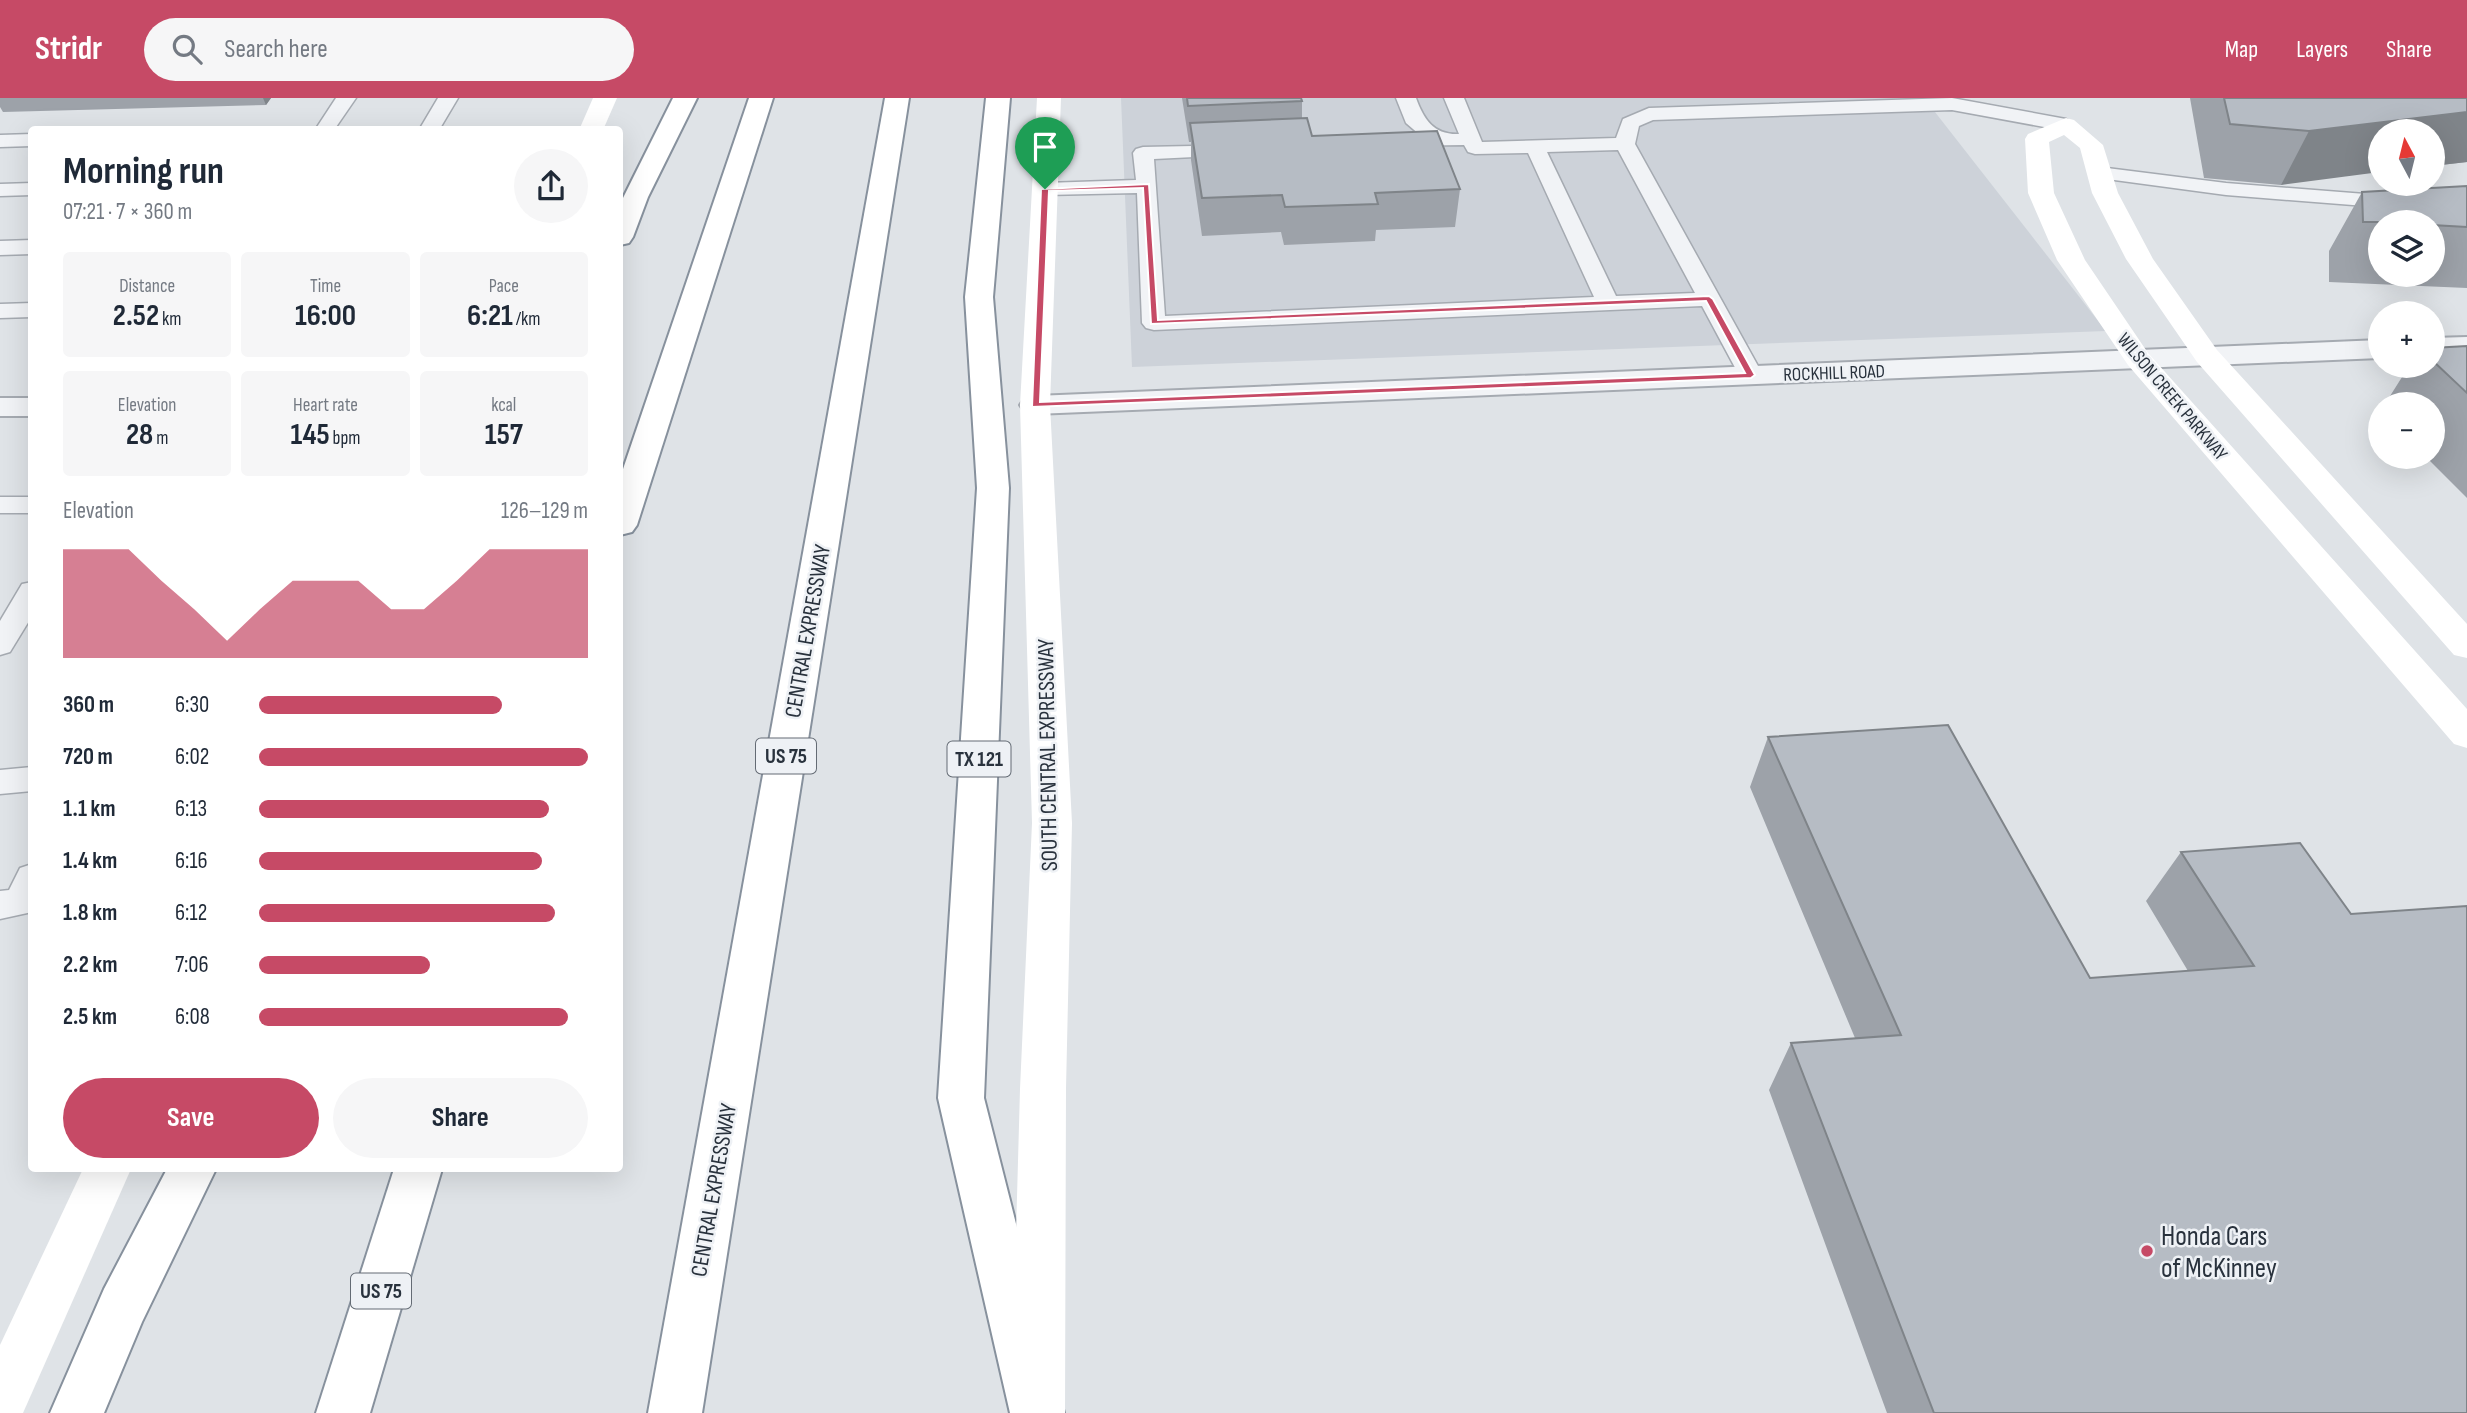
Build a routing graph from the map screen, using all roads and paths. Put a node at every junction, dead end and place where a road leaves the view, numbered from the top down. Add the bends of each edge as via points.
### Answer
1 (346, 98) edge
2 (448, 98) edge
3 (605, 98) edge
4 (685, 98) edge
5 (761, 98) edge
6 (897, 98) edge
7 (998, 98) edge
8 (1049, 98) edge
9 (1406, 98) edge
10 (1422, 98) edge
11 (1454, 98) edge
12 (1919, 102) edge
13 (2070, 116) junction
14 (327, 126) edge
15 (431, 126) edge
16 (593, 126) edge
17 (1438, 139) junction
18 (1471, 139) junction
19 (28, 140) edge
20 (0, 141) edge
21 (1385, 142) edge
22 (1625, 144) junction
23 (1535, 146) junction
24 (1251, 148) edge
25 (2099, 173) junction
26 (1147, 186) junction
27 (28, 189) edge
28 (1045, 189) junction
29 (0, 190) edge
30 (2467, 208) edge
31 (623, 229) edge
32 (28, 247) edge
33 (0, 248) edge
34 (1709, 299) junction
35 (1608, 303) junction
36 (28, 310) edge
37 (0, 311) edge
38 (2467, 346) edge
39 (2445, 347) edge
40 (2368, 349) edge
41 (2207, 356) junction
42 (2138, 359) junction
43 (1751, 375) junction
44 (1035, 405) junction
45 (0, 407) edge
46 (28, 407) edge
47 (0, 505) edge
48 (28, 505) edge
49 (623, 516) edge
50 (28, 598) edge
51 (0, 645) edge
52 (2467, 646) edge
53 (2467, 734) edge
54 (28, 779) edge
55 (0, 782) edge
56 (28, 885) edge
57 (0, 905) edge
58 (105, 1172) edge
59 (190, 1172) edge
60 (417, 1172) edge
61 (12, 1351) edge
62 (0, 1404) edge
63 (76, 1413) edge
64 (343, 1413) edge
65 (675, 1413) edge
66 (1038, 1413) edge

1 - 14 lane
2 - 15 lane
3 - 16 main road
4 - 31 main road
5 - 49 main road
6 - 65 main road, CENTRAL EXPRESSWAY / US 75
7 - 66 main road, TX 121 via 979,298 993,488 961,1098
8 - 28 main road, SOUTH CENTRAL EXPRESSWAY
9 - 17 lane via 1416,123
10 - 17 lane
11 - 18 lane
12 - 13 lane
12 - 22 lane via 1649,114 1630,123
13 - 25 main road via 2091,145
13 - 42 main road, WILSON CREEK PARKWAY via 2037,139 2041,193 2071,260
17 - 18 lane
17 - 21 lane
18 - 23 lane via 1475,148
19 - 20 lane
22 - 23 lane
22 - 34 lane
23 - 35 lane
24 - 26 lane via 1143,153
25 - 30 lane via 2226,189
25 - 41 main road via 2140,259
26 - 28 lane
26 - 35 lane via 1154,323
27 - 29 lane
28 - 44 main road, SOUTH CENTRAL EXPRESSWAY
32 - 33 lane
34 - 35 lane
34 - 43 lane
36 - 37 lane
38 - 39 street
40 - 41 street, ROCKHILL ROAD
41 - 42 street, ROCKHILL ROAD
41 - 52 main road
42 - 43 street, ROCKHILL ROAD
42 - 53 main road, WILSON CREEK PARKWAY
43 - 44 street, ROCKHILL ROAD
44 - 66 main road, SOUTH CENTRAL EXPRESSWAY via 1052,823
45 - 46 street
47 - 48 lane
50 - 51 lane
54 - 55 lane
56 - 57 lane via 20,902
58 - 61 main road
59 - 63 main road via 122,1307
60 - 64 main road, US 75
61 - 62 main road

